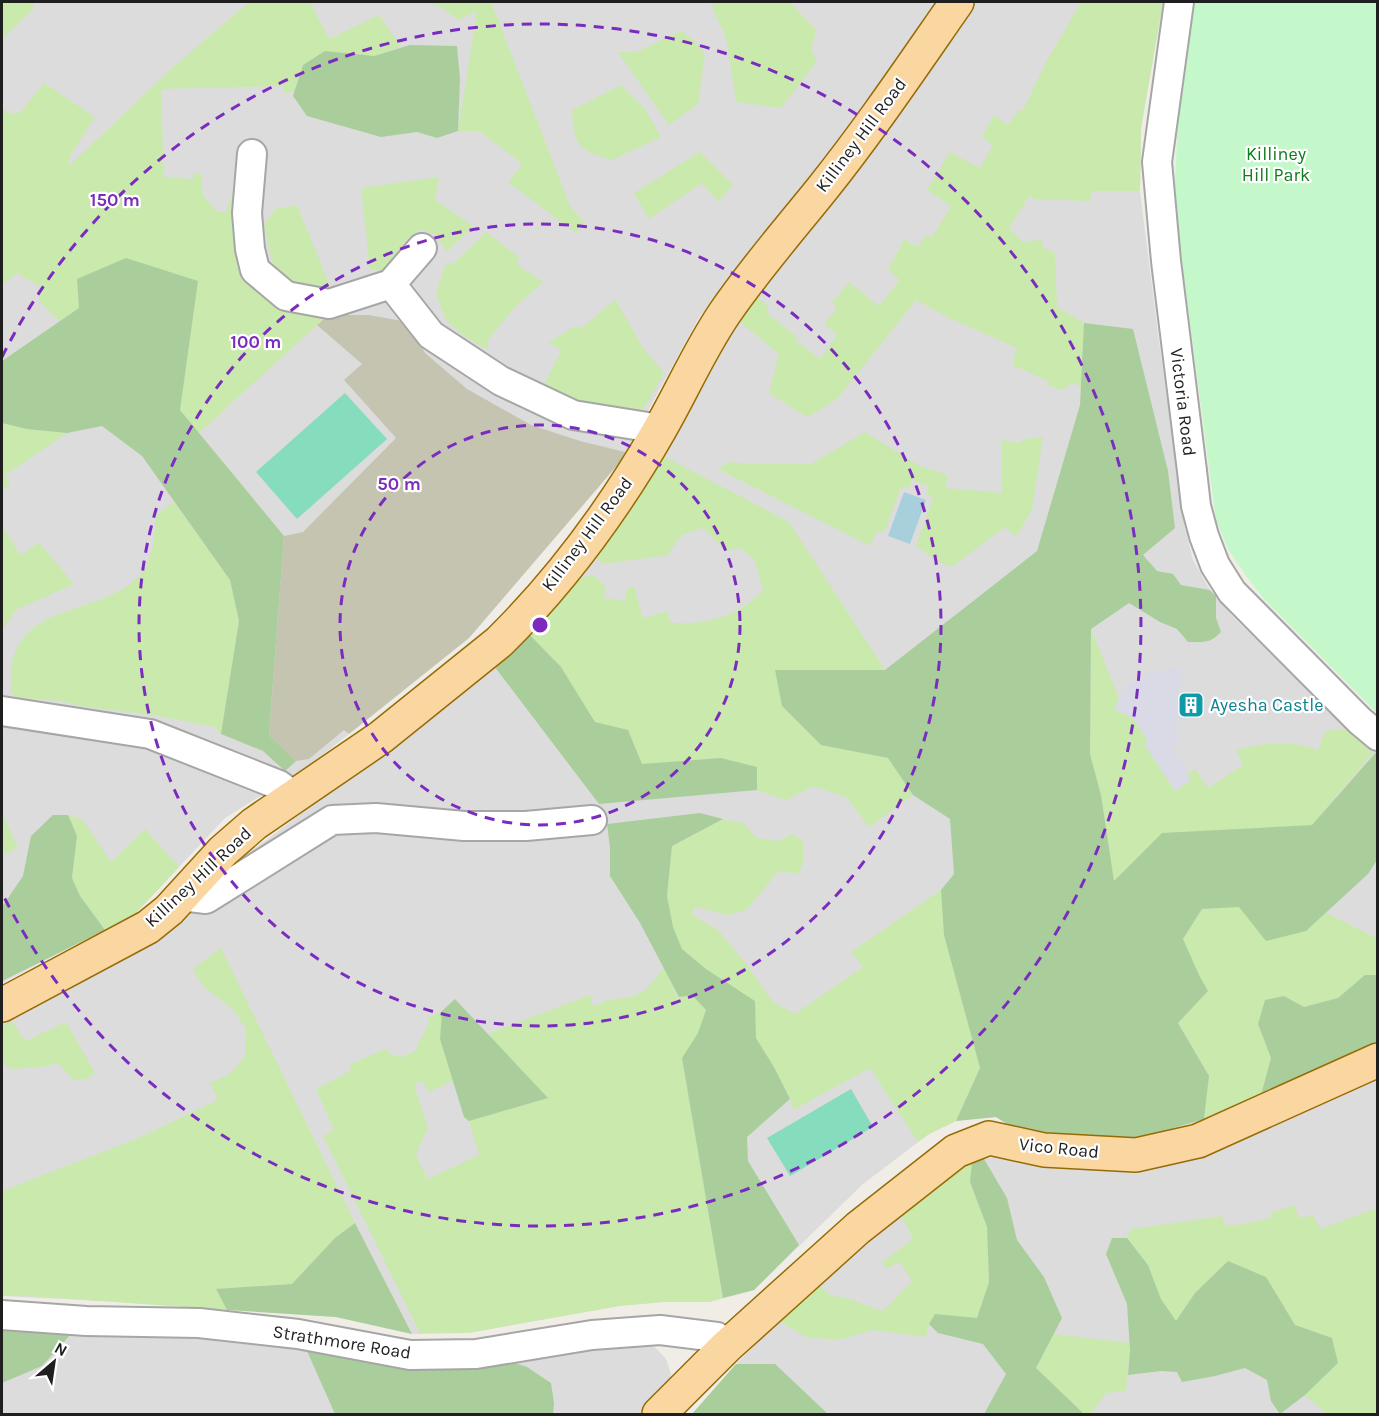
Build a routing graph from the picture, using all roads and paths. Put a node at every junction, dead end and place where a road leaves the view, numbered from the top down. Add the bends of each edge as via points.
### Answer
1 (957, 2) edge
2 (1179, 2) edge
3 (252, 154) dead end
4 (422, 248) dead end
5 (391, 284) junction
6 (660, 429) junction
7 (2, 711) edge
8 (1377, 736) edge
9 (294, 796) junction
10 (592, 820) dead end
11 (181, 896) junction
12 (2, 1005) edge
13 (1377, 1060) edge
14 (2, 1315) edge
15 (726, 1347) junction
16 (659, 1414) edge

1 - 6 main road, Killiney Hill Road via 823,188 724,313
2 - 8 street, Victoria Road via 1157,162 1187,436 1204,536 1215,565 1232,592
3 - 5 street via 247,213 255,270 286,296 329,304
4 - 5 street
5 - 6 street via 431,335 501,381 573,415
6 - 9 main road, Killiney Hill Road via 616,500 568,563 499,642 381,737
7 - 9 street via 150,734 279,785
9 - 11 main road, Killiney Hill Road via 223,851
10 - 11 street via 464,826 376,818 332,820 206,899
11 - 12 main road, Killiney Hill Road via 148,927
13 - 15 main road, Vico Road via 1198,1141 1136,1155 1044,1150 989,1138 956,1151 858,1228
14 - 15 street, Strathmore Road via 200,1323 298,1334 410,1355 476,1354 592,1335 660,1330 717,1337
15 - 16 main road

